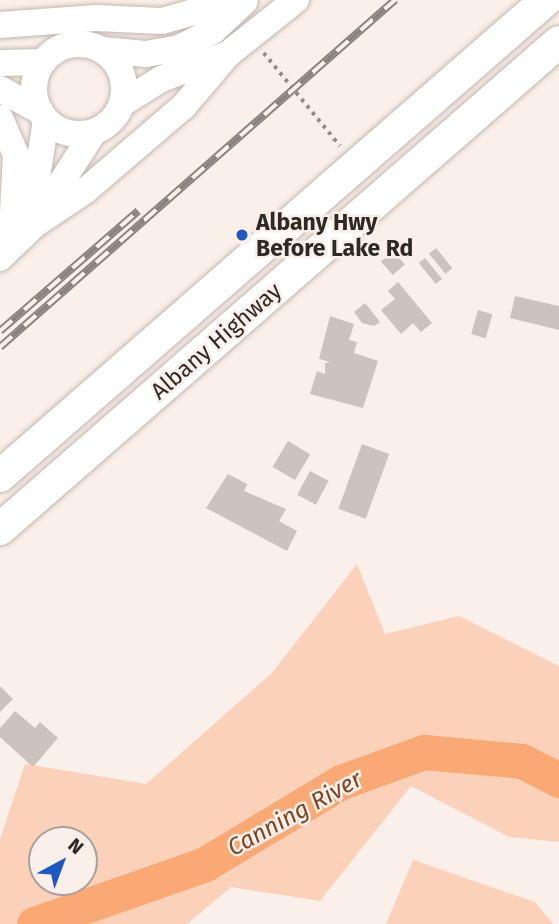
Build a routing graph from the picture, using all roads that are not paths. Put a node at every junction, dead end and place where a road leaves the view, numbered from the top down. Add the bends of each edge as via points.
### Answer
1 (236, 0) edge
2 (247, 0) edge
3 (296, 0) edge
4 (546, 0) edge
5 (0, 25) edge
6 (559, 42) edge
7 (102, 50) junction
8 (228, 54) junction
9 (43, 62) junction
10 (0, 63) edge
11 (0, 89) edge
12 (123, 103) junction
13 (43, 116) junction
14 (0, 118) edge
15 (394, 132) junction
16 (93, 133) junction
17 (420, 162) junction
18 (15, 226) edge
19 (0, 258) edge
20 (0, 476) edge
21 (0, 529) edge

1 - 5 main road via 162,21 96,18
2 - 7 main road via 214,30 178,48 146,54
3 - 8 main road
4 - 15 highway, Albany Highway
6 - 17 highway, Albany Highway
7 - 9 main road via 77,44 52,53
7 - 12 main road via 120,68
8 - 12 main road via 161,79
8 - 18 main road via 183,107 86,190
9 - 10 main road
9 - 13 main road via 34,86
11 - 13 main road
12 - 16 main road via 106,126
13 - 16 main road via 68,133
13 - 18 main road via 37,178
14 - 18 main road via 16,155
15 - 17 highway
15 - 20 highway, Albany Highway
16 - 18 main road
17 - 21 highway, Albany Highway
18 - 19 main road

